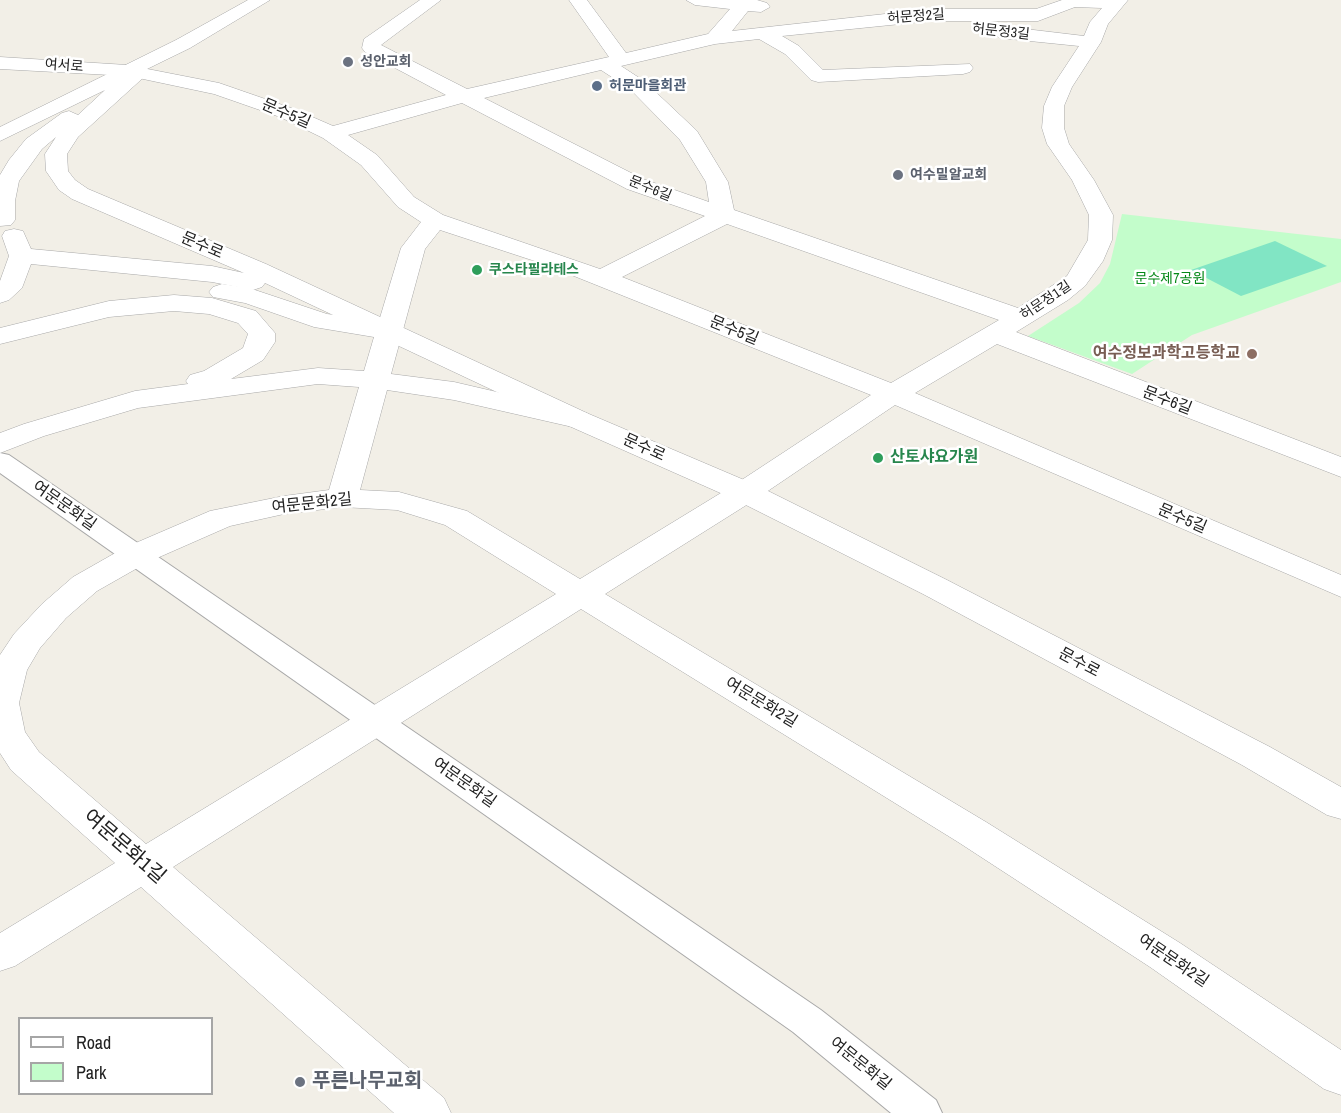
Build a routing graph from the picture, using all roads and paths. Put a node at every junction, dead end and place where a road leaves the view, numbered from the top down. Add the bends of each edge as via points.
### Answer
1 (261, 0) edge
2 (432, 0) edge
3 (578, 0) edge
4 (695, 0) edge
5 (1116, 2) edge
6 (746, 3) edge
7 (776, 9) dead end
8 (798, 11) dead end
9 (883, 20) junction
10 (761, 32) junction
11 (715, 38) junction
12 (1091, 42) junction
13 (612, 61) junction
14 (0, 63) edge
15 (963, 68) dead end
16 (132, 72) junction
17 (464, 96) junction
18 (331, 133) junction
19 (0, 135) edge
20 (723, 217) junction
21 (2, 220) edge
22 (435, 220) junction
23 (21, 256) junction
24 (601, 278) junction
25 (308, 293) junction
26 (0, 295) edge
27 (108, 309) junction
28 (1020, 318) junction
29 (389, 331) junction
30 (994, 333) junction
31 (0, 336) edge
32 (375, 380) junction
33 (893, 394) junction
34 (135, 400) junction
35 (579, 420) junction
36 (0, 444) edge
37 (0, 461) edge
38 (1341, 468) edge
39 (745, 492) junction
40 (342, 498) junction
41 (136, 555) junction
42 (1341, 587) edge
43 (581, 594) junction
44 (5, 670) edge
45 (375, 721) junction
46 (1341, 805) edge
47 (144, 864) junction
48 (0, 954) edge
49 (1341, 1075) edge
50 (427, 1113) edge
51 (921, 1113) edge

1 - 16 street
2 - 17 street, 문수6길 via 371,43 372,48
3 - 13 street
4 - 6 street
5 - 9 street, 허문정2길 via 1073,2 1034,15 930,15
5 - 12 street, 허문정1길 via 1099,22
6 - 7 street
6 - 11 street
8 - 9 street, 허문정3길 via 841,12
9 - 10 street, 허문정2길
9 - 12 street, 허문정3길
10 - 11 street, 허문정2길
10 - 15 street via 792,50 818,76
11 - 13 street, 허문정2길
12 - 28 street, 허문정1길 via 1062,87 1054,106 1053,128 1064,154 1100,210 1100,240 1076,281
13 - 17 street, 허문정2길
13 - 20 street via 689,136 717,182
14 - 16 street, 여서로
16 - 18 street, 문수5길 via 244,96
16 - 19 street
16 - 21 street via 34,144 8,181
16 - 25 street, 문수로 via 77,125 56,154 57,171 67,185 97,202
17 - 18 street, 허문정2길
17 - 20 street, 문수6길 via 634,184
18 - 22 street, 문수5길 via 369,160 406,202
20 - 24 street
20 - 28 street, 문수6길
21 - 23 street via 17,240
22 - 24 street, 문수5길
22 - 29 street via 413,248
23 - 25 street via 212,274
23 - 26 street via 13,283
24 - 33 street, 문수5길
25 - 29 street, 문수로
27 - 29 street via 166,294 220,291 249,296 323,321
27 - 31 street
27 - 34 street via 174,303 212,306 247,316 262,333 253,354 214,377
28 - 30 street, 허문정1길
29 - 32 street
29 - 35 street, 문수로
30 - 33 street, 허문정1길
30 - 38 street, 문수6길
32 - 34 street via 308,377
32 - 35 street via 454,391
32 - 40 street
33 - 39 street, 허문정1길
33 - 42 street, 문수5길
34 - 36 street
35 - 39 street, 문수로
37 - 41 street, 여문문화길
39 - 43 street, 허문정1길
39 - 46 street, 문수로 via 1257,756
40 - 41 street, 여문문화2길 via 221,518
40 - 43 street, 여문문화2길 via 399,501 456,518
41 - 44 street, 여문문화1길 via 85,584 54,611
41 - 45 street, 여문문화길
43 - 45 street, 허문정1길
43 - 49 street, 여문문화2길 via 972,832 1165,955
44 - 47 street, 여문문화1길 via 1,703 6,733 25,761
45 - 47 street, 허문정1길
45 - 51 street, 여문문화길 via 807,1021
47 - 48 street, 허문정1길
47 - 50 street, 여문문화1길

